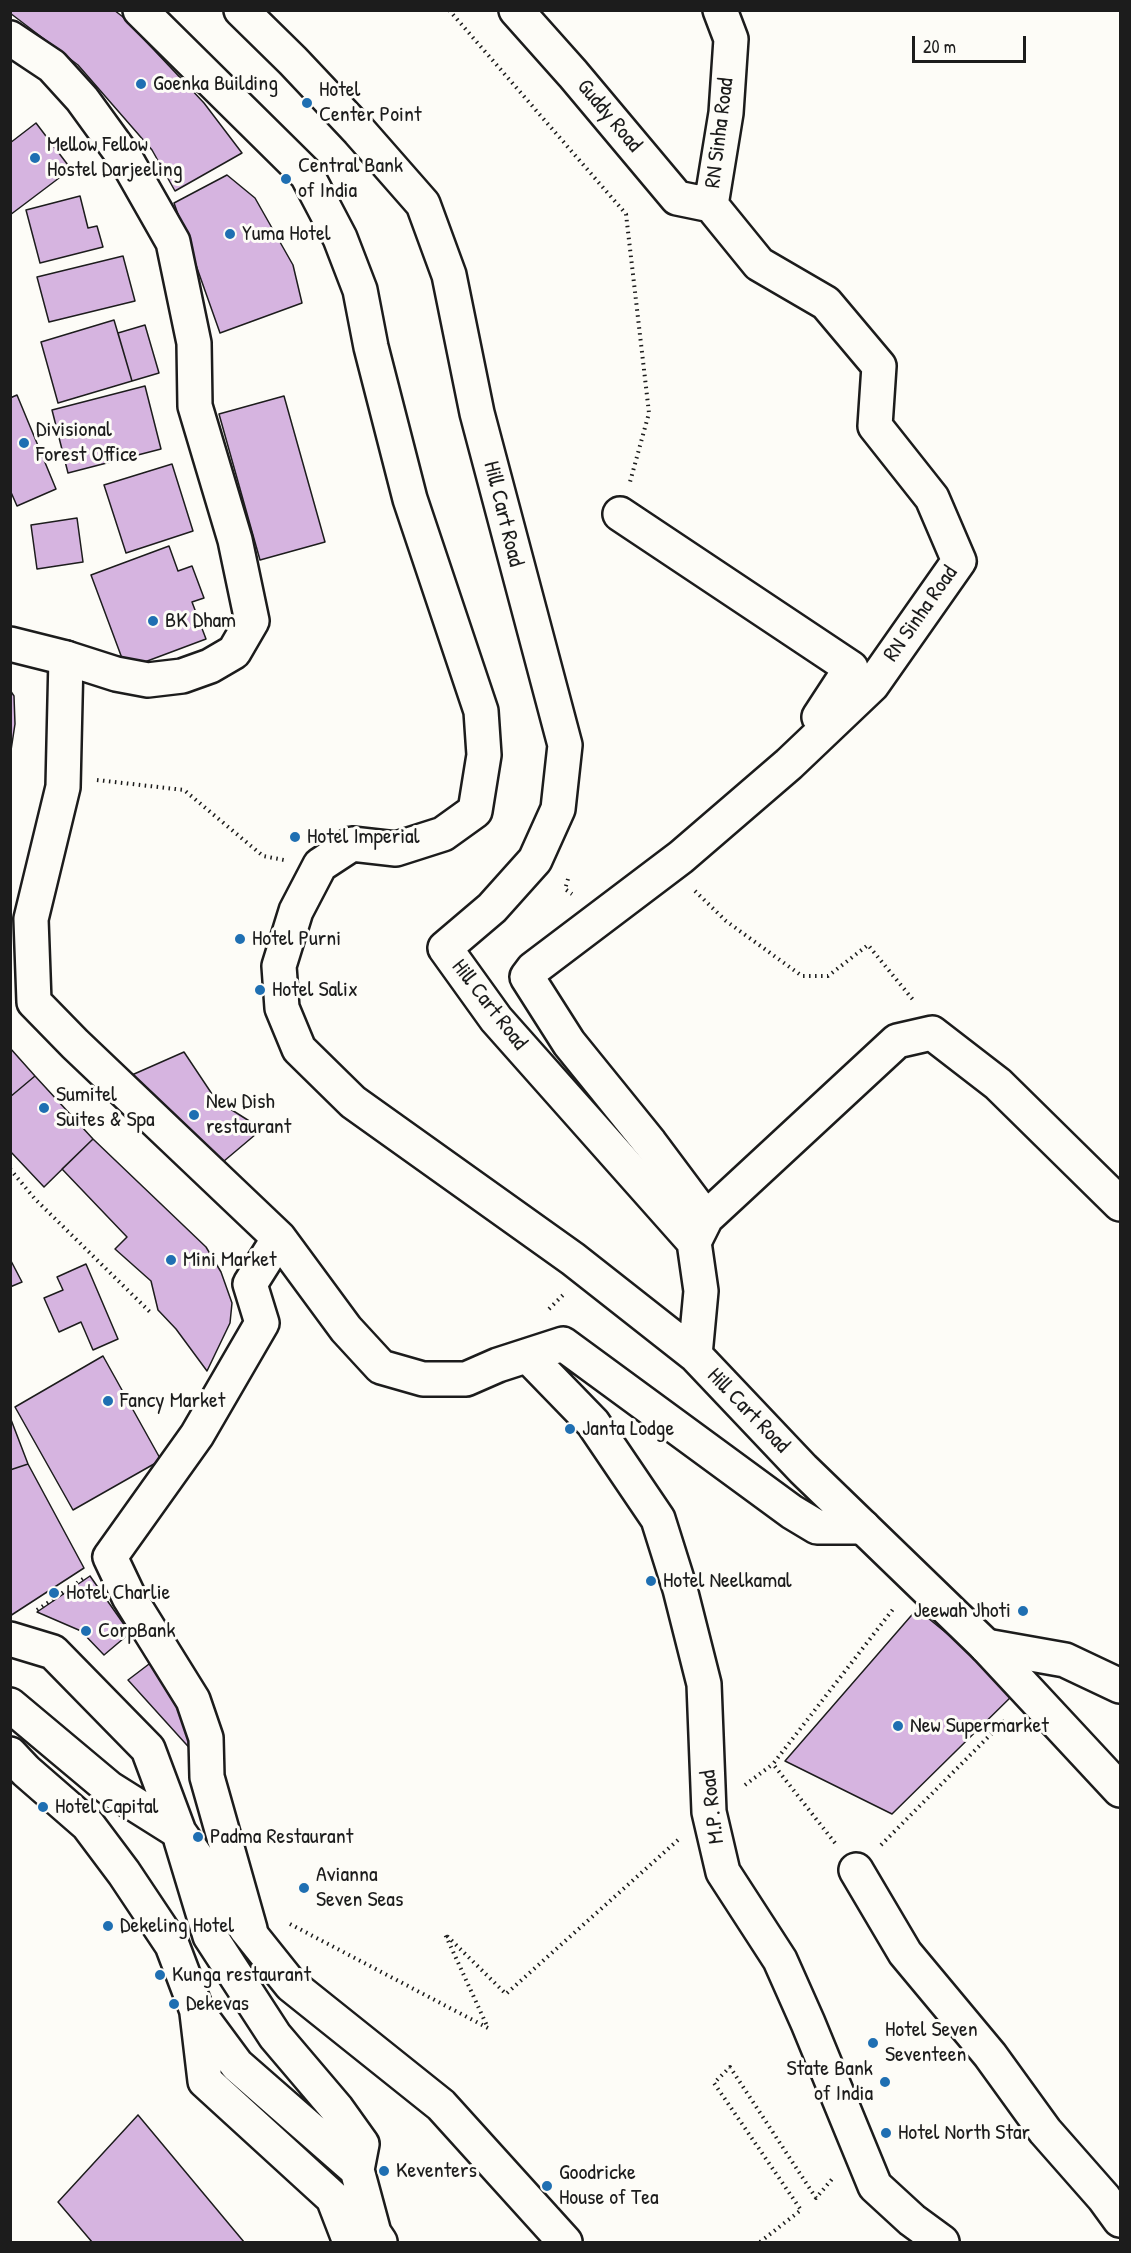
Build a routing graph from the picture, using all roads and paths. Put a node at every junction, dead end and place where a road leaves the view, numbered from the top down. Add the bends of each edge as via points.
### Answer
1 (140, 10) edge
2 (241, 10) edge
3 (449, 10) edge
4 (516, 10) edge
5 (720, 10) edge
6 (10, 38) edge
7 (711, 204) junction
8 (620, 514) joint
9 (10, 644) edge
10 (66, 658) junction
11 (789, 764) junction
12 (64, 776) junction
13 (320, 865) junction
14 (668, 866) junction
15 (932, 1033) junction
16 (10, 1169) edge
17 (1120, 1204) edge
18 (700, 1230) junction
19 (279, 1238) junction
20 (151, 1313) dead end
21 (528, 1356) junction
22 (699, 1359) junction
23 (863, 1527) junction
24 (110, 1557) junction
25 (921, 1583) junction
26 (33, 1612) dead end
27 (10, 1639) edge
28 (986, 1646) junction
29 (1120, 1686) edge
30 (1031, 1694) junction
31 (10, 1705) edge
32 (10, 1754) edge
33 (1120, 1790) edge
34 (709, 1812) junction
35 (179, 1832) junction
36 (856, 1870) junction
37 (240, 1898) junction
38 (254, 1940) junction
39 (197, 2011) junction
40 (858, 2148) junction
41 (357, 2170) junction
42 (1120, 2220) edge
43 (350, 2242) edge
44 (380, 2242) edge
45 (565, 2242) edge
46 (760, 2242) edge
47 (942, 2242) edge

1 - 13 main road via 307,175 340,238 360,290 410,499 481,711 484,755 474,811 443,834 396,849 352,844
2 - 18 main road, Hill Cart Road via 359,131 423,204 449,275 477,413 565,745 558,809 536,860 492,908 445,948 495,1019
3 - 8 path via 626,214 649,413
4 - 7 main road, Guddy Road via 677,198
5 - 7 main road, RN Sinha Road via 731,39 726,113
6 - 10 main road via 52,66 82,99 127,161 173,242 194,343 195,406 235,540 252,621 234,652 182,676 148,680
7 - 11 main road, RN Sinha Road via 759,264 826,303 879,366 875,426 932,498 959,561 872,685
8 - 11 main road via 851,668
9 - 10 main road
10 - 12 main road
11 - 14 main road, RN Sinha Road
12 - 13 path via 184,790 263,856
12 - 19 main road via 31,920 34,1002
13 - 22 main road via 296,911 279,966 282,1008 299,1049 353,1102 573,1259
14 - 15 path via 726,921 802,976 828,976 868,945 910,995
14 - 18 main road, RN Sinha Road via 526,977 569,1043 650,1143
15 - 17 main road via 998,1083
15 - 18 main road via 897,1041
16 - 20 path via 35,1199
18 - 22 main road, Hill Cart Road
19 - 21 main road via 346,1329 381,1366 423,1379 466,1379
19 - 24 main road via 250,1284 262,1323 197,1435
21 - 23 main road via 563,1344 792,1512 817,1527
21 - 34 main road, M.P. Road via 593,1423 658,1519 704,1684
22 - 23 main road, Hill Cart Road
23 - 25 main road, Hill Cart Road
24 - 26 path
24 - 37 main road via 129,1597 193,1700 206,1738 207,1777
25 - 28 main road, Hill Cart Road
25 - 36 path via 892,1610 773,1764
27 - 35 main road via 53,1652 148,1749
28 - 29 main road via 1065,1659
28 - 30 main road, Hill Cart Road
30 - 33 main road, Hill Cart Road
30 - 36 path
31 - 35 main road via 109,1788
32 - 39 main road via 88,1825 124,1873 172,1945
34 - 37 path via 506,1994 445,1934 488,2028
34 - 40 main road, M.P. Road via 723,1872 780,1960
35 - 38 main road
35 - 41 main road via 210,1936 275,2036 362,2144
36 - 42 main road via 904,1953
37 - 38 main road
38 - 45 main road via 291,1984 441,2105
39 - 41 main road via 237,2065
39 - 43 main road via 205,2081 333,2198
40 - 46 path via 816,2198 730,2067 714,2083 801,2210
40 - 47 main road, M.P. Road via 875,2186
41 - 44 main road

